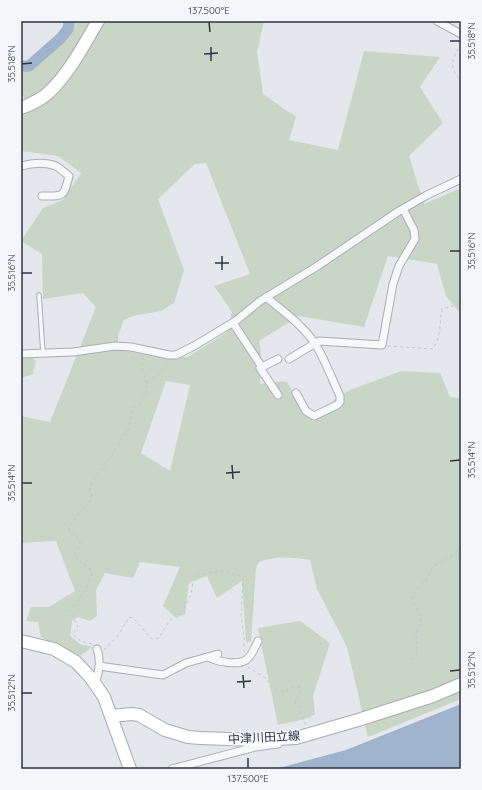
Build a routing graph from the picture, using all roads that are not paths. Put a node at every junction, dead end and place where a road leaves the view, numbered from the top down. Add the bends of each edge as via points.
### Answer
1 (98, 21) edge
2 (437, 21) edge
3 (461, 34) edge
4 (21, 108) edge
5 (21, 166) edge
6 (461, 179) edge
7 (42, 196) dead end
8 (404, 209) junction
9 (39, 295) dead end
10 (266, 297) junction
11 (232, 323) junction
12 (315, 344) junction
13 (43, 352) junction
14 (21, 354) edge
15 (278, 359) dead end
16 (289, 359) dead end
17 (262, 367) junction
18 (296, 393) dead end
19 (278, 395) dead end
20 (21, 641) edge
21 (258, 641) dead end
22 (98, 651) road end
23 (218, 654) dead end
24 (208, 657) junction
25 (99, 666) junction
26 (95, 684) junction
27 (461, 684) edge
28 (112, 718) junction
29 (255, 743) junction
30 (130, 769) edge
31 (172, 769) edge

1 - 4 main road via 62,78 48,94
2 - 3 street
5 - 7 street via 56,166 69,176 62,195
6 - 8 street
8 - 10 street
8 - 12 street via 414,230 415,239 399,266 393,284 382,345 320,341
9 - 13 lane
10 - 11 street
10 - 12 street via 294,320
11 - 13 street via 176,355 115,346 73,352
11 - 17 street
12 - 16 street
12 - 18 street via 340,396 340,402 314,416 306,411
13 - 14 street
15 - 17 street
17 - 19 street via 260,368
20 - 26 main road via 54,649 76,662
21 - 24 street via 247,660 241,662 226,662
22 - 25 street
23 - 24 street
24 - 25 street via 160,676
25 - 26 street
26 - 28 main road via 104,697
27 - 29 main road, 中津川田立線 via 434,696 296,738
28 - 29 main road, 中津川田立線 via 132,714 188,737
28 - 30 main road
29 - 31 street

